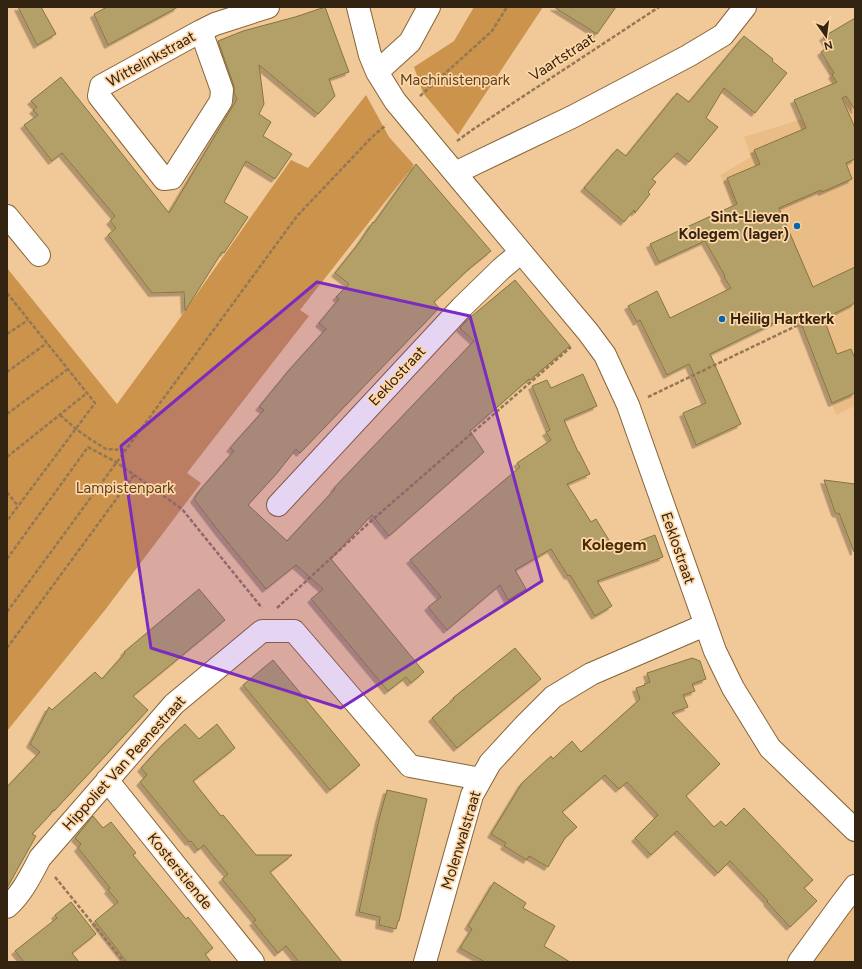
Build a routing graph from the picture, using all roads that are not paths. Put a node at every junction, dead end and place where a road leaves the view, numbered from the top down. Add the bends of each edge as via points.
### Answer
1 (268, 7) edge
2 (358, 7) edge
3 (429, 7) edge
4 (745, 7) edge
5 (202, 31) junction
6 (377, 72) junction
7 (455, 173) junction
8 (7, 216) edge
9 (521, 252) junction
10 (39, 255) dead end
11 (278, 505) dead end
12 (705, 625) junction
13 (107, 780) junction
14 (481, 780) junction
15 (855, 830) edge
16 (855, 886) edge
17 (7, 907) edge
18 (253, 962) edge
19 (425, 962) edge
20 (799, 962) edge

1 - 5 street, Wittelinkstraat via 214,24
2 - 6 street, Eeklostraat
3 - 6 street via 410,42
4 - 7 street via 723,35 688,56 572,117
5 - 5 street, Wittelinkstraat via 222,90 221,101 172,178 164,179 99,96 101,86
6 - 7 street, Eeklostraat via 395,101
7 - 9 street, Eeklostraat
8 - 10 street
9 - 11 street, Eeklostraat via 462,307
9 - 12 street, Eeklostraat via 605,355 628,405
12 - 14 street, Molenwalstraat via 591,674 554,697 490,763
12 - 15 street, Eeklostraat via 714,651 733,688 770,748
13 - 14 street, Hippoliet Van Peenestraat via 174,704 269,623 294,631 410,766
13 - 17 street, Hippoliet Van Peenestraat via 40,858 24,886
13 - 18 street, Kosterstiende
14 - 19 street, Molenwalstraat via 472,795
16 - 20 street

